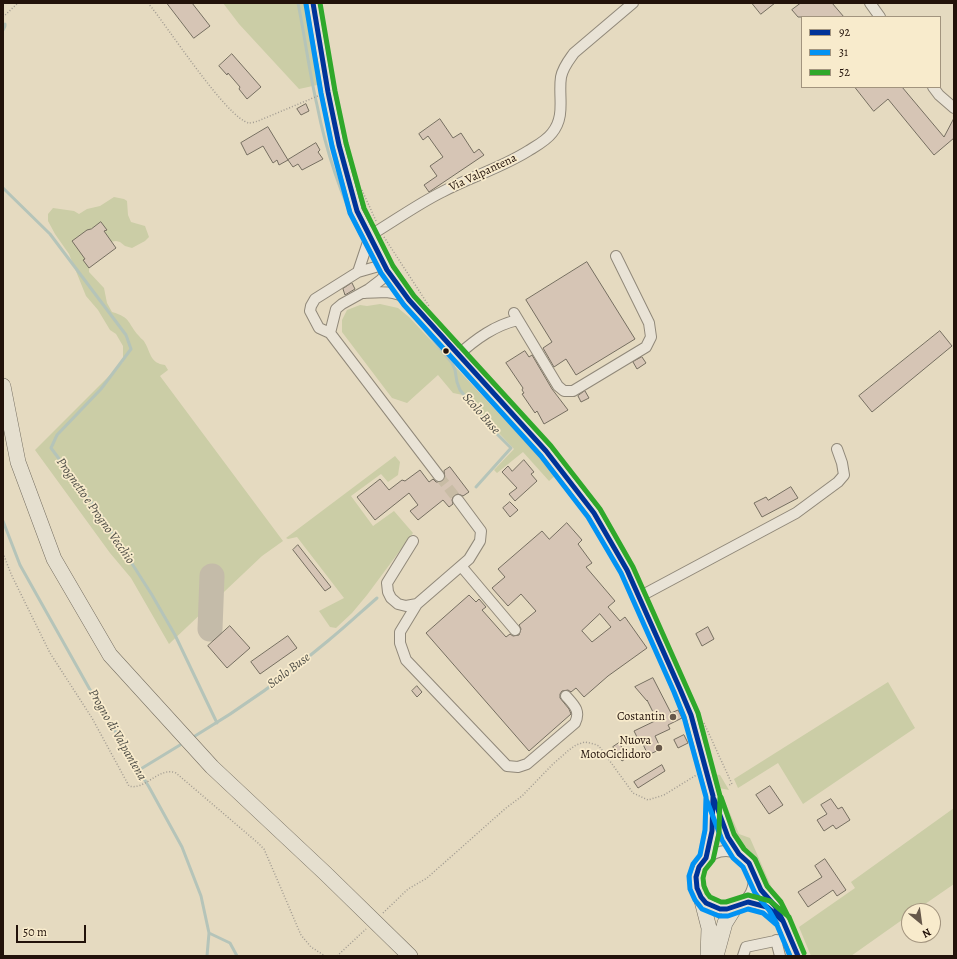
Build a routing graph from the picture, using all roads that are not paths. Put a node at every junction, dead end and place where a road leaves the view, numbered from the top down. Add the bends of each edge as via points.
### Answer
1 (313, 3) edge
2 (633, 3) edge
3 (870, 3) edge
4 (879, 16) edge
5 (934, 88) edge
6 (954, 108) edge
7 (369, 236) junction
8 (616, 256) dead end
9 (387, 270) junction
10 (358, 272) junction
11 (363, 293) junction
12 (409, 300) junction
13 (330, 333) junction
14 (458, 355) junction
15 (3, 386) edge
16 (837, 449) dead end
17 (439, 476) tunnel mouth
18 (458, 500) tunnel mouth
19 (413, 541) dead end
20 (461, 566) junction
21 (639, 597) junction
22 (417, 604) junction
23 (515, 630) dead end
24 (566, 696) dead end
25 (713, 796) junction
26 (739, 854) junction
27 (706, 858) junction
28 (754, 876) junction
29 (701, 897) junction
30 (737, 907) junction
31 (783, 921) junction
32 (789, 938) junction
33 (776, 940) junction
34 (410, 956) edge
35 (708, 956) edge
36 (716, 956) edge
37 (743, 956) edge
38 (780, 956) edge
39 (798, 956) edge

1 - 7 street via 339,145 357,211
2 - 7 street, Via Valpantena via 574,53 564,68 558,124 544,141 514,159 442,192
3 - 4 street
5 - 6 street
7 - 9 street
7 - 10 street
8 - 14 street via 649,323 651,337 646,347 573,391 564,391 558,386 516,317 471,344
9 - 10 street via 379,266
9 - 11 street via 382,279
9 - 12 street
10 - 13 street via 315,299 311,306 310,311 320,328
11 - 12 street via 401,294
11 - 13 street via 336,309
12 - 14 street
13 - 17 street
14 - 21 street via 546,451 594,513 627,570
15 - 34 highway via 18,462 54,558 110,655 212,767
16 - 21 street via 844,475 838,482 796,513
18 - 20 street via 481,531 480,541 469,559
19 - 22 street via 387,583 391,598 398,604
20 - 22 street
20 - 23 street
21 - 25 street via 690,715
22 - 24 street via 400,632 400,643 406,660 507,766 518,767 527,764 575,723 577,710
25 - 26 street via 728,837
25 - 27 street via 712,831
26 - 27 street via 722,851
26 - 28 street via 749,863
27 - 29 street via 699,867 696,877
28 - 30 street via 751,893
28 - 31 street
29 - 30 street via 706,903 720,909
29 - 35 highway via 709,928
30 - 31 street via 748,902 758,904 767,907
30 - 36 highway via 725,923
31 - 32 street
32 - 33 street
32 - 39 street
33 - 37 street via 746,947
33 - 38 street

